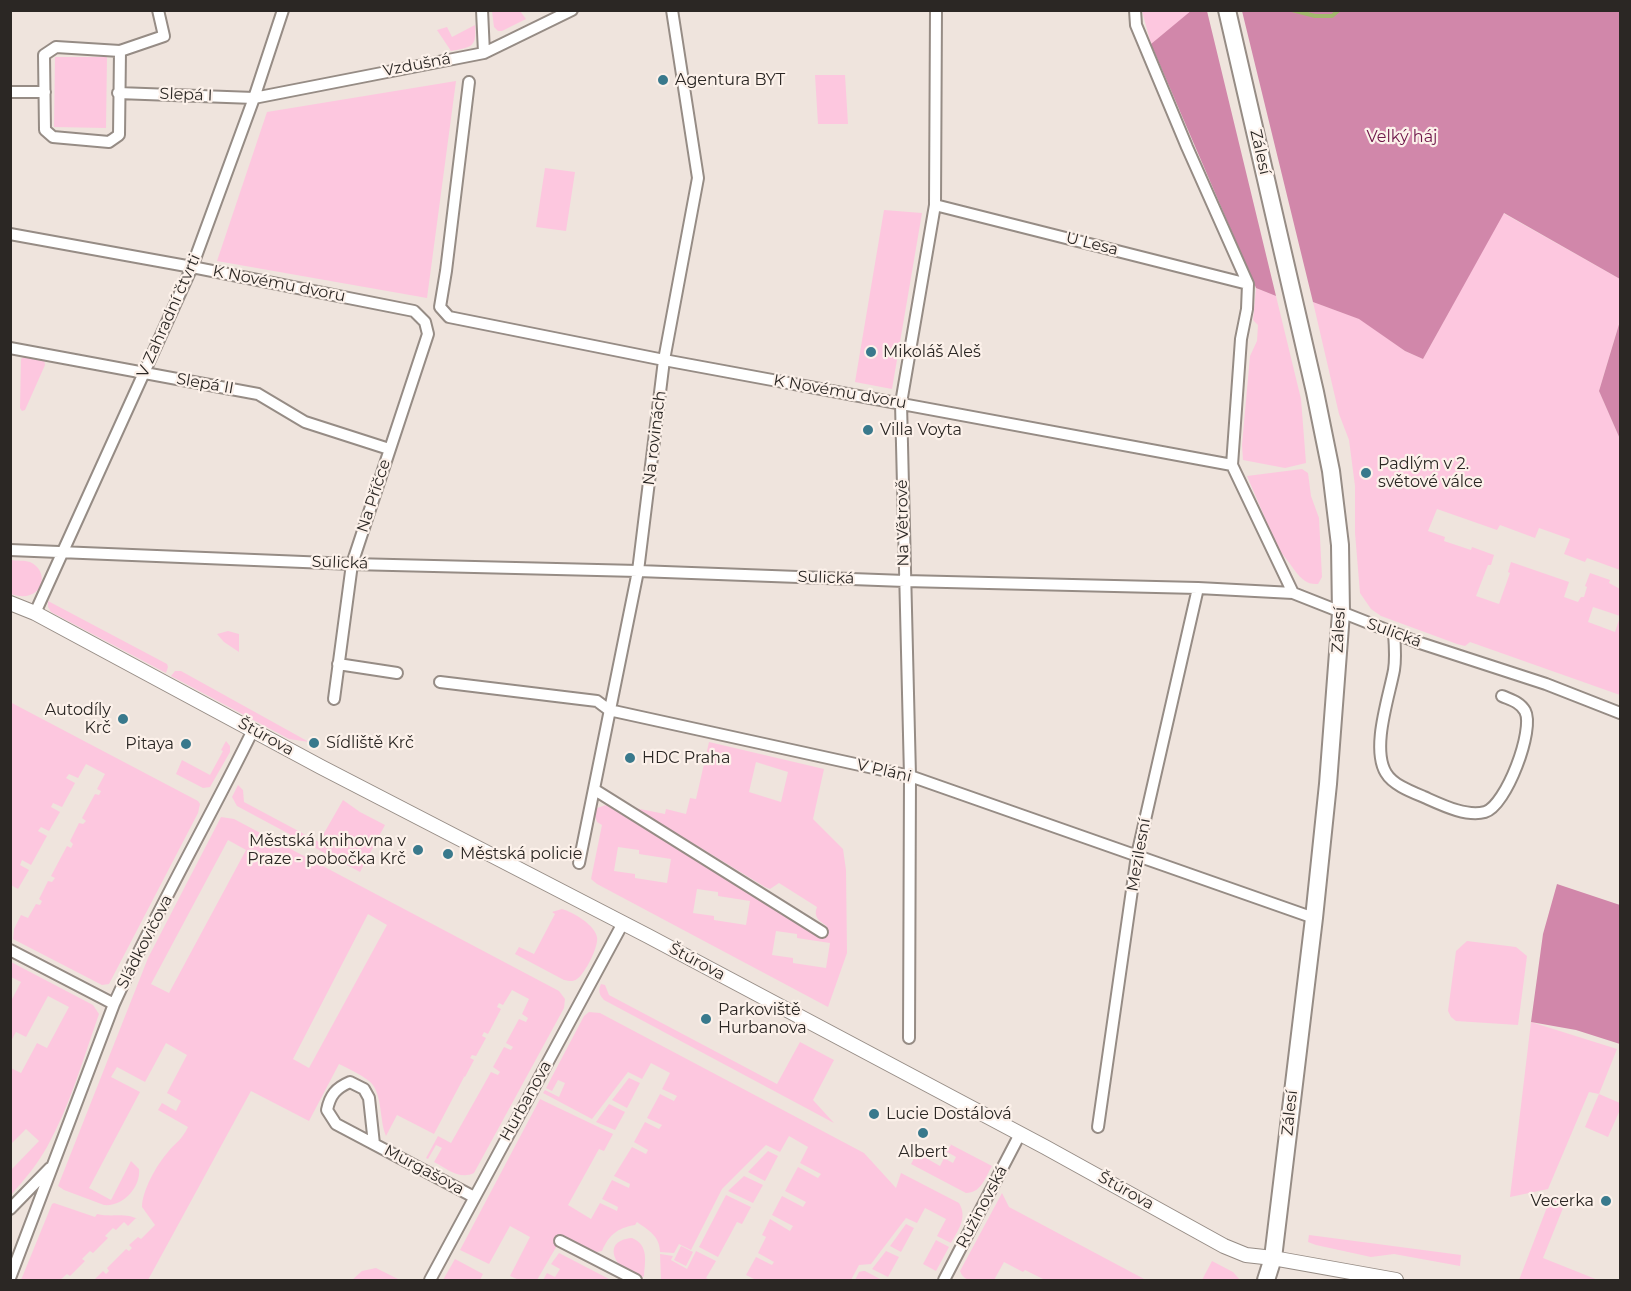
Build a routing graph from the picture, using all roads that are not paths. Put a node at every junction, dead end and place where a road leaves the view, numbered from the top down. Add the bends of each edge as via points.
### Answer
1 (158, 10) edge
2 (283, 10) edge
3 (482, 10) edge
4 (572, 10) edge
5 (672, 10) edge
6 (936, 10) edge
7 (1135, 10) edge
8 (1227, 10) edge
9 (120, 51) junction
10 (484, 53) junction
11 (469, 82) dead end
12 (10, 92) edge
13 (45, 92) junction
14 (118, 93) junction
15 (254, 98) junction
16 (935, 205) junction
17 (10, 234) edge
18 (192, 267) junction
19 (1248, 284) junction
20 (428, 334) joint
21 (10, 348) edge
22 (664, 360) junction
23 (144, 373) junction
24 (902, 398) junction
25 (389, 449) junction
26 (1232, 465) junction
27 (10, 550) edge
28 (63, 553) junction
29 (352, 564) junction
30 (638, 571) junction
31 (905, 581) junction
32 (1198, 588) junction
33 (1293, 593) junction
34 (10, 603) edge
35 (35, 613) junction
36 (1341, 614) junction
37 (1394, 633) junction
38 (338, 664) junction
39 (397, 673) dead end
40 (440, 682) dead end
41 (1502, 696) dead end
42 (334, 699) dead end
43 (609, 710) junction
44 (1620, 713) edge
45 (253, 730) junction
46 (910, 776) junction
47 (595, 790) junction
48 (1137, 855) junction
49 (579, 864) dead end
50 (1314, 918) junction
51 (623, 923) junction
52 (822, 932) dead end
53 (10, 950) edge
54 (114, 1004) junction
55 (909, 1038) dead end
56 (1098, 1127) dead end
57 (1020, 1134) junction
58 (374, 1144) junction
59 (55, 1163) junction
60 (474, 1197) junction
61 (10, 1209) edge
62 (560, 1241) dead end
63 (1273, 1258) junction
64 (10, 1278) edge
65 (430, 1281) edge
66 (636, 1281) edge
67 (944, 1281) edge
68 (1266, 1281) edge
69 (1278, 1281) edge
70 (1396, 1281) edge

1 - 9 street via 164,36
2 - 15 street, V Zahradní čtvrti
3 - 10 street
4 - 10 street, Vzdušná
5 - 22 street, Na rovinách via 698,178
6 - 16 street, Na Větrově
7 - 19 street via 1140,36
8 - 36 main road, Zálesí via 1331,471 1340,545
9 - 13 street via 56,47 44,55
9 - 14 street
10 - 15 street, Vzdušná
11 - 22 street, K Novému dvoru via 440,307 449,317
12 - 13 street
13 - 14 street via 45,130 52,137 109,142 118,135
14 - 15 street, Slepá I
15 - 18 street, V Zahradní čtvrti
16 - 19 street, U Lesa
16 - 24 street, Na Větrově
17 - 18 street, K Novému dvoru
18 - 20 street, K Novému dvoru via 414,311 425,322
18 - 23 street, V Zahradní čtvrti
19 - 26 street
20 - 25 street, Na Příčce
21 - 23 street, Slepá II
22 - 24 street, K Novému dvoru
22 - 30 street, Na rovinách
23 - 25 street, Slepá II via 258,393 305,422
23 - 28 street, V Zahradní čtvrti
24 - 26 street, K Novému dvoru
24 - 31 street, Na Větrově
25 - 29 street, Na Příčce
26 - 33 street
27 - 28 street, Sulická
28 - 29 street, Sulická
28 - 35 street, V Zahradní čtvrti
29 - 30 street, Sulická
29 - 38 street, Na Příčce
30 - 31 street, Sulická
30 - 43 street, Na rovinách
31 - 32 street, Sulická
31 - 46 street, Na Větrově
32 - 33 street, Sulická
32 - 48 street, Mezilesní
33 - 36 street, Sulická
34 - 35 street, Štúrova
35 - 45 street, Štúrova
36 - 37 street, Sulická
36 - 50 main road, Zálesí
37 - 41 street via 1394,668 1380,754 1386,774 1401,786 1471,814 1488,811 1501,799 1510,782 1528,728 1526,712 1518,703
37 - 44 street, Sulická
38 - 39 street
38 - 42 street, Na Příčce
40 - 43 street, V Pláni via 597,701
43 - 46 street, V Pláni
43 - 47 street, Na rovinách
45 - 51 street, Štúrova
45 - 54 street, Sládkovičova
46 - 48 street, V Pláni
46 - 55 street, Na Větrově
47 - 49 street, Na rovinách
47 - 52 street
48 - 50 street, V Pláni
48 - 56 street, Mezilesní
50 - 63 main road, Zálesí
51 - 57 street, Štúrova
51 - 60 street, Hurbanova
53 - 54 street
54 - 59 street, Sládkovičova
57 - 63 street, Štúrova via 1224,1246 1246,1256
57 - 67 street, Ružinovská
58 - 58 street, Murgašova via 336,1124 327,1110 330,1096 340,1086 351,1082 364,1089 369,1098
58 - 60 street, Murgašova
59 - 61 street, Sládkovičova
59 - 64 street, Sládkovičova
60 - 65 street, Hurbanova
62 - 66 street
63 - 68 main road, Zálesí
63 - 69 main road, Zálesí
63 - 70 street, Štúrova

